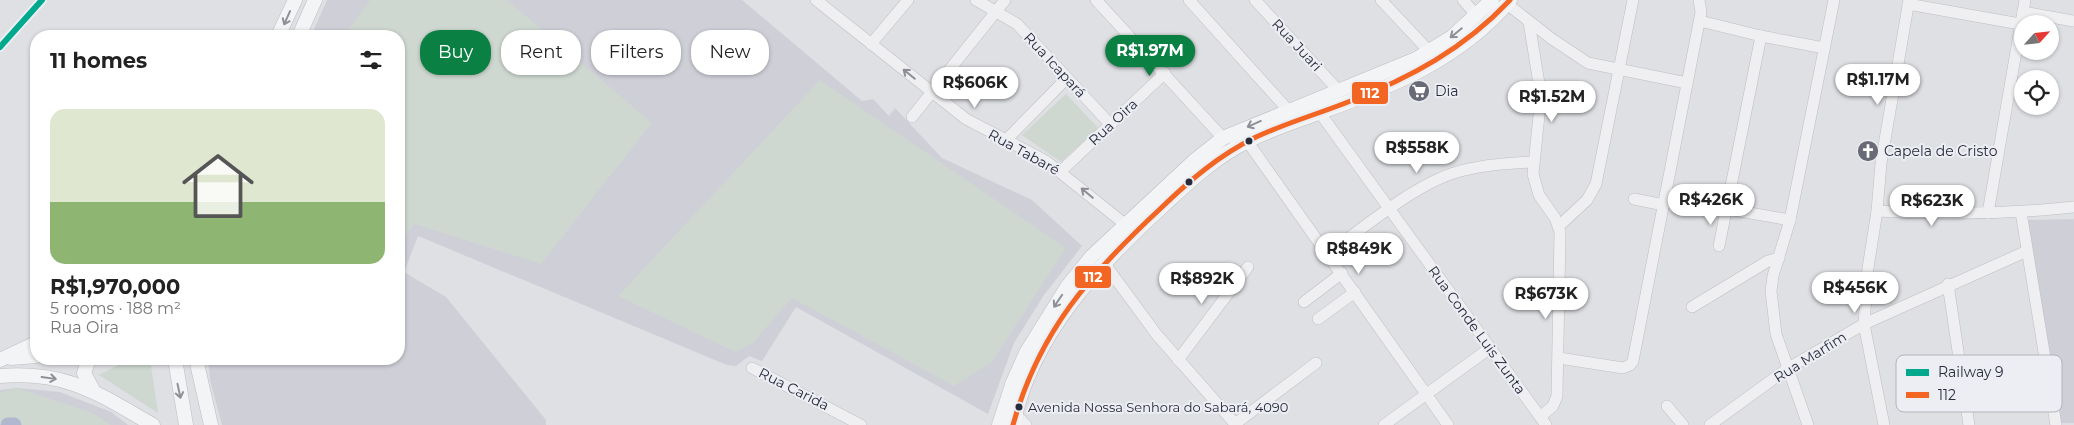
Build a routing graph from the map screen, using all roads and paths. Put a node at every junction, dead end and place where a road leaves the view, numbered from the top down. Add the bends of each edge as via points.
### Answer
1 (295, 0) edge
2 (315, 0) edge
3 (816, 0) edge
4 (908, 0) edge
5 (976, 0) edge
6 (1005, 0) edge
7 (1096, 0) edge
8 (1189, 0) edge
9 (1254, 0) edge
10 (1381, 0) edge
11 (1463, 0) edge
12 (1492, 0) edge
13 (1633, 0) edge
14 (1699, 0) edge
15 (1834, 0) edge
16 (2025, 0) edge
17 (1508, 2) edge
18 (1908, 2) edge
19 (996, 12) junction
20 (2023, 12) junction
21 (2022, 15) edge
22 (1477, 16) junction
23 (1700, 21) junction
24 (2074, 21) edge
25 (1529, 22) junction
26 (2014, 23) edge
27 (281, 30) edge
28 (302, 30) edge
29 (1761, 36) junction
30 (871, 44) junction
31 (1824, 48) junction
32 (1430, 51) junction
33 (2014, 59) edge
34 (1618, 70) junction
35 (1165, 73) junction
36 (1067, 78) junction
37 (1687, 83) junction
38 (1338, 90) junction
39 (931, 93) junction
40 (1288, 110) junction
41 (1320, 113) junction
42 (912, 116) dead end
43 (1110, 124) junction
44 (1223, 138) junction
45 (1007, 139) junction
46 (1248, 141) junction
47 (1533, 162) junction
48 (1061, 171) junction
49 (1634, 200) dead end
50 (1664, 201) junction
51 (2074, 207) edge
52 (1728, 209) junction
53 (1390, 210) junction
54 (1877, 211) junction
55 (2021, 212) junction
56 (1988, 213) junction
57 (1790, 220) junction
58 (1559, 226) junction
59 (1130, 228) junction
60 (1719, 246) dead end
61 (2027, 251) junction
62 (1328, 253) junction
63 (1779, 258) junction
64 (1104, 263) junction
65 (1248, 267) dead end
66 (1342, 273) junction
67 (1948, 284) junction
68 (1355, 292) junction
69 (1304, 302) dead end
70 (1692, 307) dead end
71 (1318, 319) dead end
72 (1864, 324) junction
73 (30, 346) edge
74 (1490, 348) junction
75 (1959, 355) edge
76 (2044, 355) edge
77 (30, 357) edge
78 (1559, 358) junction
79 (0, 360) edge
80 (1178, 360) junction
81 (1316, 362) dead end
82 (87, 365) edge
83 (176, 365) edge
84 (197, 365) edge
85 (752, 368) dead end
86 (1787, 369) junction
87 (0, 376) edge
88 (93, 390) junction
89 (1426, 394) junction
90 (1668, 406) dead end
91 (206, 407) junction
92 (1967, 412) edge
93 (2054, 412) edge
94 (1014, 420) edge
95 (142, 421) edge
96 (1543, 421) edge
97 (153, 425) edge
98 (185, 425) edge
99 (211, 425) edge
100 (861, 425) edge
101 (999, 425) edge
102 (1026, 425) edge
103 (1236, 425) edge
104 (1384, 425) edge
105 (1448, 425) edge
106 (1683, 425) edge
107 (1710, 425) edge
108 (1808, 425) edge
109 (1884, 425) edge
110 (1969, 425) edge
111 (2056, 425) edge

1 -> 27 main road
2 - 28 main road
3 - 30 street, Rua Tabaré
4 - 30 street
5 - 19 street, Rua Icapará
6 - 19 street
7 - 35 street
8 - 40 street
9 - 38 street, Rua Juari
10 - 32 street
11 - 22 street
12 - 22 main road
13 - 34 street
14 - 23 street
15 - 31 street
16 - 20 street
17 - 25 street
17 - 41 main road via 1474,35 1439,62 1407,79
18 - 26 street
18 - 54 street via 1881,163
19 - 36 street, Rua Icapará via 1017,24
19 - 39 street
20 - 21 street
20 - 24 street
22 -> 32 main road
23 - 29 street
23 - 37 street
25 - 34 street via 1582,60
25 - 47 street via 1540,89 1540,116
29 - 31 street
29 - 52 street
39 -> 30 street, Rua Tabaré
31 - 57 street
32 - 38 main road via 1397,68
33 - 56 street
34 - 37 street
34 - 58 street via 1593,192
35 - 43 street, Rua Oira
35 - 44 street
36 - 43 street, Rua Icapará
36 - 45 street
37 - 50 street
38 - 40 main road
39 - 42 street
39 - 45 street, Rua Tabaré via 966,119
40 -> 44 main road
41 - 46 main road
41 - 53 street, Rua Conde Luis Zunta
43 - 48 street, Rua Oira
44 - 59 main road
45 - 48 street, Rua Tabaré
46 - 59 main road via 1203,170
46 - 62 street
47 - 53 street via 1458,171 1426,184
47 - 58 street via 1536,188
59 -> 48 street, Rua Tabaré
49 - 50 street
50 - 52 street
50 - 78 street via 1630,365 1623,368
51 - 55 street
52 - 57 street
52 - 60 street
53 - 62 street
53 - 74 street, Rua Conde Luis Zunta
54 - 56 street via 1940,215
54 - 72 street
55 - 56 street
55 - 61 street
57 - 63 street
58 - 78 street
59 - 64 main road
59 -> 101 main road via 1092,256 1045,320 1013,382
61 - 67 street, Rua Marfim
61 - 76 street
62 - 66 street
63 - 70 street via 1768,261
63 - 86 street via 1771,291 1776,334
64 - 80 street
64 - 94 main road via 1076,295 1054,328 1034,364
65 - 80 street
66 - 68 street
66 - 69 street
67 - 72 street, Rua Marfim
67 - 75 street
68 - 71 street
68 - 89 street
72 - 86 street, Rua Marfim
72 - 109 street
73 - 79 main road
74 - 89 street
74 - 96 street, Rua Conde Luis Zunta
77 - 79 main road
78 - 96 street via 1557,396
80 - 103 street
81 - 103 street
82 - 88 main road via 84,373
83 -> 98 main road
84 - 91 main road
85 - 100 street, Rua Carida
86 - 107 street, Rua Marfim
86 - 108 street
87 -> 88 main road via 60,379
88 - 95 main road
89 - 104 street
89 - 105 street
90 - 106 street
91 - 98 main road
91 - 99 main road
92 - 110 street
93 - 111 street
94 - 102 street
95 - 97 main road

